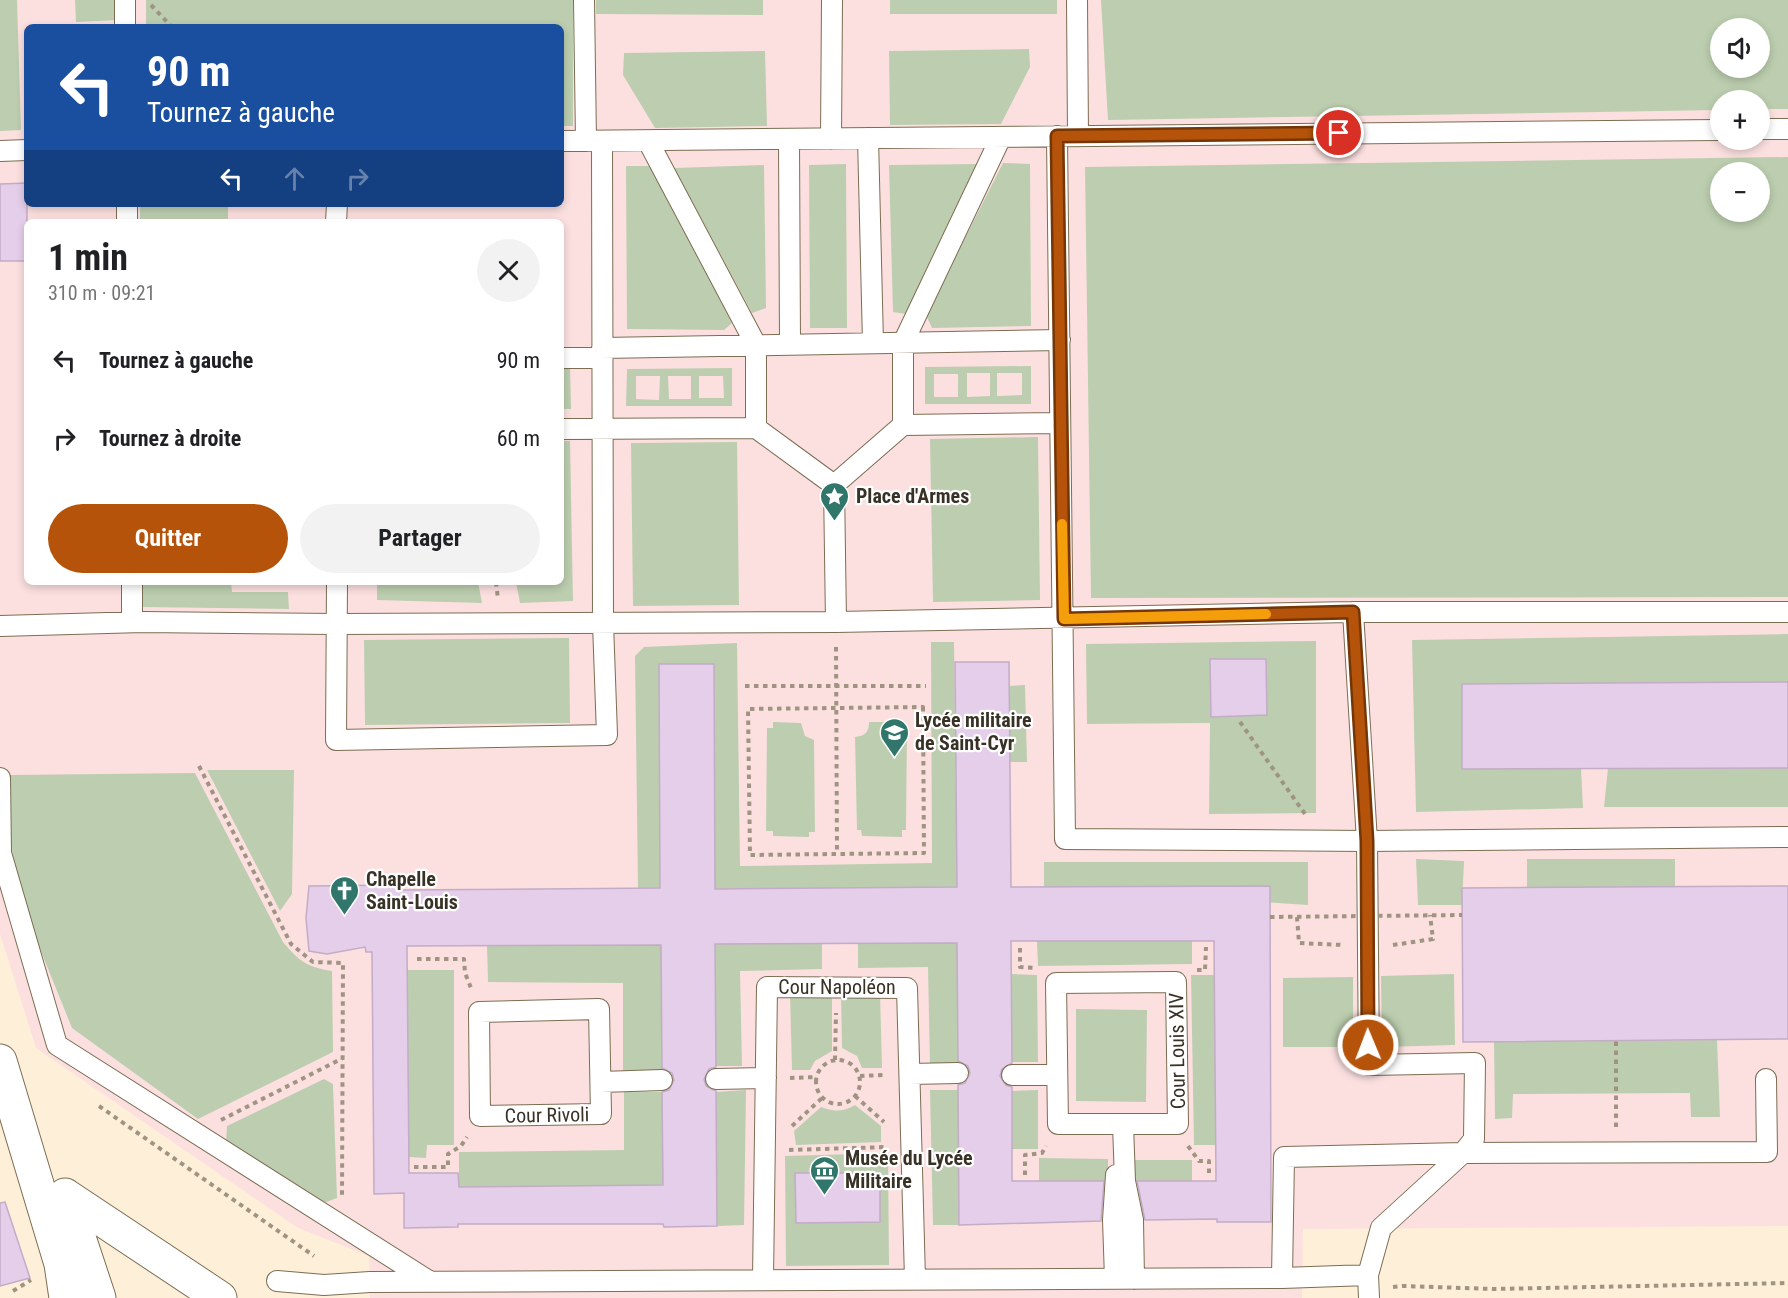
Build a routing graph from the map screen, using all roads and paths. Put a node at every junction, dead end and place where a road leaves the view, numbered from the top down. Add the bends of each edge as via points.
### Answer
1 (125, 0) edge
2 (146, 0) edge
3 (584, 0) edge
4 (832, 0) edge
5 (1077, 0) edge
6 (125, 24) edge
7 (169, 24) edge
8 (1770, 129) edge
9 (1788, 129) edge
10 (1710, 130) edge
11 (1057, 136) junction
12 (1078, 136) junction
13 (1001, 137) junction
14 (868, 138) junction
15 (789, 139) junction
16 (831, 139) junction
17 (564, 141) edge
18 (594, 141) junction
19 (648, 141) junction
20 (24, 150) edge
21 (0, 152) edge
22 (1059, 340) junction
23 (873, 343) junction
24 (903, 343) junction
25 (790, 344) junction
26 (756, 345) junction
27 (602, 353) junction
28 (564, 358) edge
29 (1060, 423) junction
30 (903, 425) junction
31 (602, 428) junction
32 (756, 428) junction
33 (564, 429) edge
34 (834, 484) junction
35 (132, 585) edge
36 (337, 585) edge
37 (1353, 612) junction
38 (1788, 612) edge
39 (1064, 619) junction
40 (132, 622) junction
41 (836, 622) junction
42 (603, 623) junction
43 (336, 624) junction
44 (0, 626) edge
45 (745, 686) dead end
46 (836, 686) junction
47 (926, 686) dead end
48 (836, 707) junction
49 (1240, 722) dead end
50 (199, 766) dead end
51 (0, 778) edge
52 (1788, 837) edge
53 (1324, 841) junction
54 (1367, 841) junction
55 (837, 854) junction
56 (1431, 915) junction
57 (1462, 915) dead end
58 (1270, 917) dead end
59 (1297, 917) junction
60 (1353, 946) dead end
61 (1382, 946) dead end
62 (417, 959) dead end
63 (837, 987) junction
64 (478, 1012) junction
65 (1616, 1041) dead end
66 (343, 1057) junction
67 (0, 1060) edge
68 (836, 1060) junction
69 (958, 1073) dead end
70 (910, 1074) junction
71 (1012, 1075) dead end
72 (1057, 1075) junction
73 (766, 1078) junction
74 (716, 1079) dead end
75 (1766, 1079) dead end
76 (662, 1080) dead end
77 (601, 1082) junction
78 (97, 1105) dead end
79 (480, 1116) junction
80 (1058, 1124) junction
81 (1178, 1124) junction
82 (1119, 1125) junction
83 (205, 1139) junction
84 (911, 1146) junction
85 (765, 1151) junction
86 (1616, 1152) junction
87 (1463, 1153) junction
88 (414, 1167) dead end
89 (1025, 1175) dead end
90 (1209, 1175) dead end
91 (342, 1226) junction
92 (1282, 1278) junction
93 (32, 1279) dead end
94 (1125, 1279) junction
95 (763, 1280) junction
96 (915, 1280) junction
97 (429, 1281) junction
98 (1788, 1283) edge
99 (324, 1285) junction
100 (1368, 1288) edge
101 (13, 1291) dead end
102 (66, 1298) edge
103 (99, 1298) edge
104 (220, 1298) edge
105 (297, 1298) edge

1 - 6 lane
2 - 7 path
3 - 18 lane
4 - 16 lane
5 - 12 lane
8 - 9 lane
10 - 12 lane
11 - 12 lane
11 - 13 lane
11 - 22 lane
13 - 14 lane
13 - 24 lane
14 - 16 lane
14 - 23 lane
15 - 16 lane
15 - 19 lane
15 - 25 lane
17 - 18 lane
18 - 19 lane
18 - 27 lane
19 - 26 lane
20 - 21 lane
22 - 24 lane
22 - 29 lane
23 - 24 lane
23 - 25 lane
24 - 30 lane
25 - 26 lane
26 - 27 lane
26 - 32 lane
27 - 28 lane
27 - 31 lane
29 - 30 lane
29 - 39 lane
30 - 34 lane
31 - 32 lane
31 - 33 lane
31 - 42 lane
32 - 34 lane
34 - 41 lane
35 - 40 lane
36 - 43 lane
37 - 38 lane
37 - 39 lane
37 - 54 lane
39 - 41 lane
39 - 53 lane via 1065,839
40 - 43 lane
40 - 44 lane
41 - 42 lane
41 - 46 path
42 - 43 lane
42 - 43 lane via 608,735 336,740
45 - 46 path
46 - 47 path
46 - 48 path
48 - 55 path
48 - 55 path via 923,707 924,842 924,854
48 - 55 path via 748,709 750,855
49 - 53 path
50 - 66 path via 291,944 313,962 343,963
51 - 83 lane via 1,853 57,1045
52 - 54 lane
53 - 54 lane
54 - 87 lane via 1369,1065 1475,1063 1474,1139
56 - 57 path, bridge
56 - 59 path, bridge
56 - 61 path via 1433,939
58 - 59 path, bridge
59 - 60 path via 1299,943
62 - 64 path via 464,959
63 - 68 path
63 - 70 lane, Cour Napoléon via 907,988
63 - 73 lane, Cour Napoléon via 767,987
64 - 77 lane, Cour Rivoli via 599,1010
64 - 79 lane, Cour Rivoli
65 - 86 path
66 - 83 path via 222,1119
66 - 91 path
67 - 102 street via 61,1264
68 - 68 path via 851,1064 860,1076 858,1090 842,1104 822,1098 816,1084 819,1070
69 - 70 lane
70 - 84 lane, Cour Napoléon
71 - 72 lane
72 - 80 lane, Cour Louis XIV
72 - 81 lane, Cour Louis XIV via 1056,983 1176,982
73 - 74 lane
73 - 85 lane, Cour Napoléon
75 - 86 lane via 1767,1152
76 - 77 lane
77 - 79 lane, Cour Rivoli via 601,1114
78 - 99 path via 321,1261
79 - 88 path via 460,1146 448,1154 448,1167
80 - 82 lane, Cour Louis XIV
80 - 89 path via 1042,1153 1025,1155
81 - 82 lane, Cour Louis XIV
81 - 90 path via 1191,1152 1199,1161 1209,1161
82 - 94 lane via 1133,1220
83 - 91 lane
84 - 85 path
84 - 96 lane, Cour Napoléon
85 - 95 lane, Cour Napoléon
86 - 87 lane
87 - 92 lane via 1284,1156
87 - 100 lane via 1381,1228
91 - 97 lane
92 - 94 lane
92 - 100 lane
93 - 101 path
94 - 96 lane
95 - 96 lane
95 - 97 lane
97 - 99 lane
98 - 100 path
99 - 105 lane via 277,1281
103 - 104 street via 65,1195

